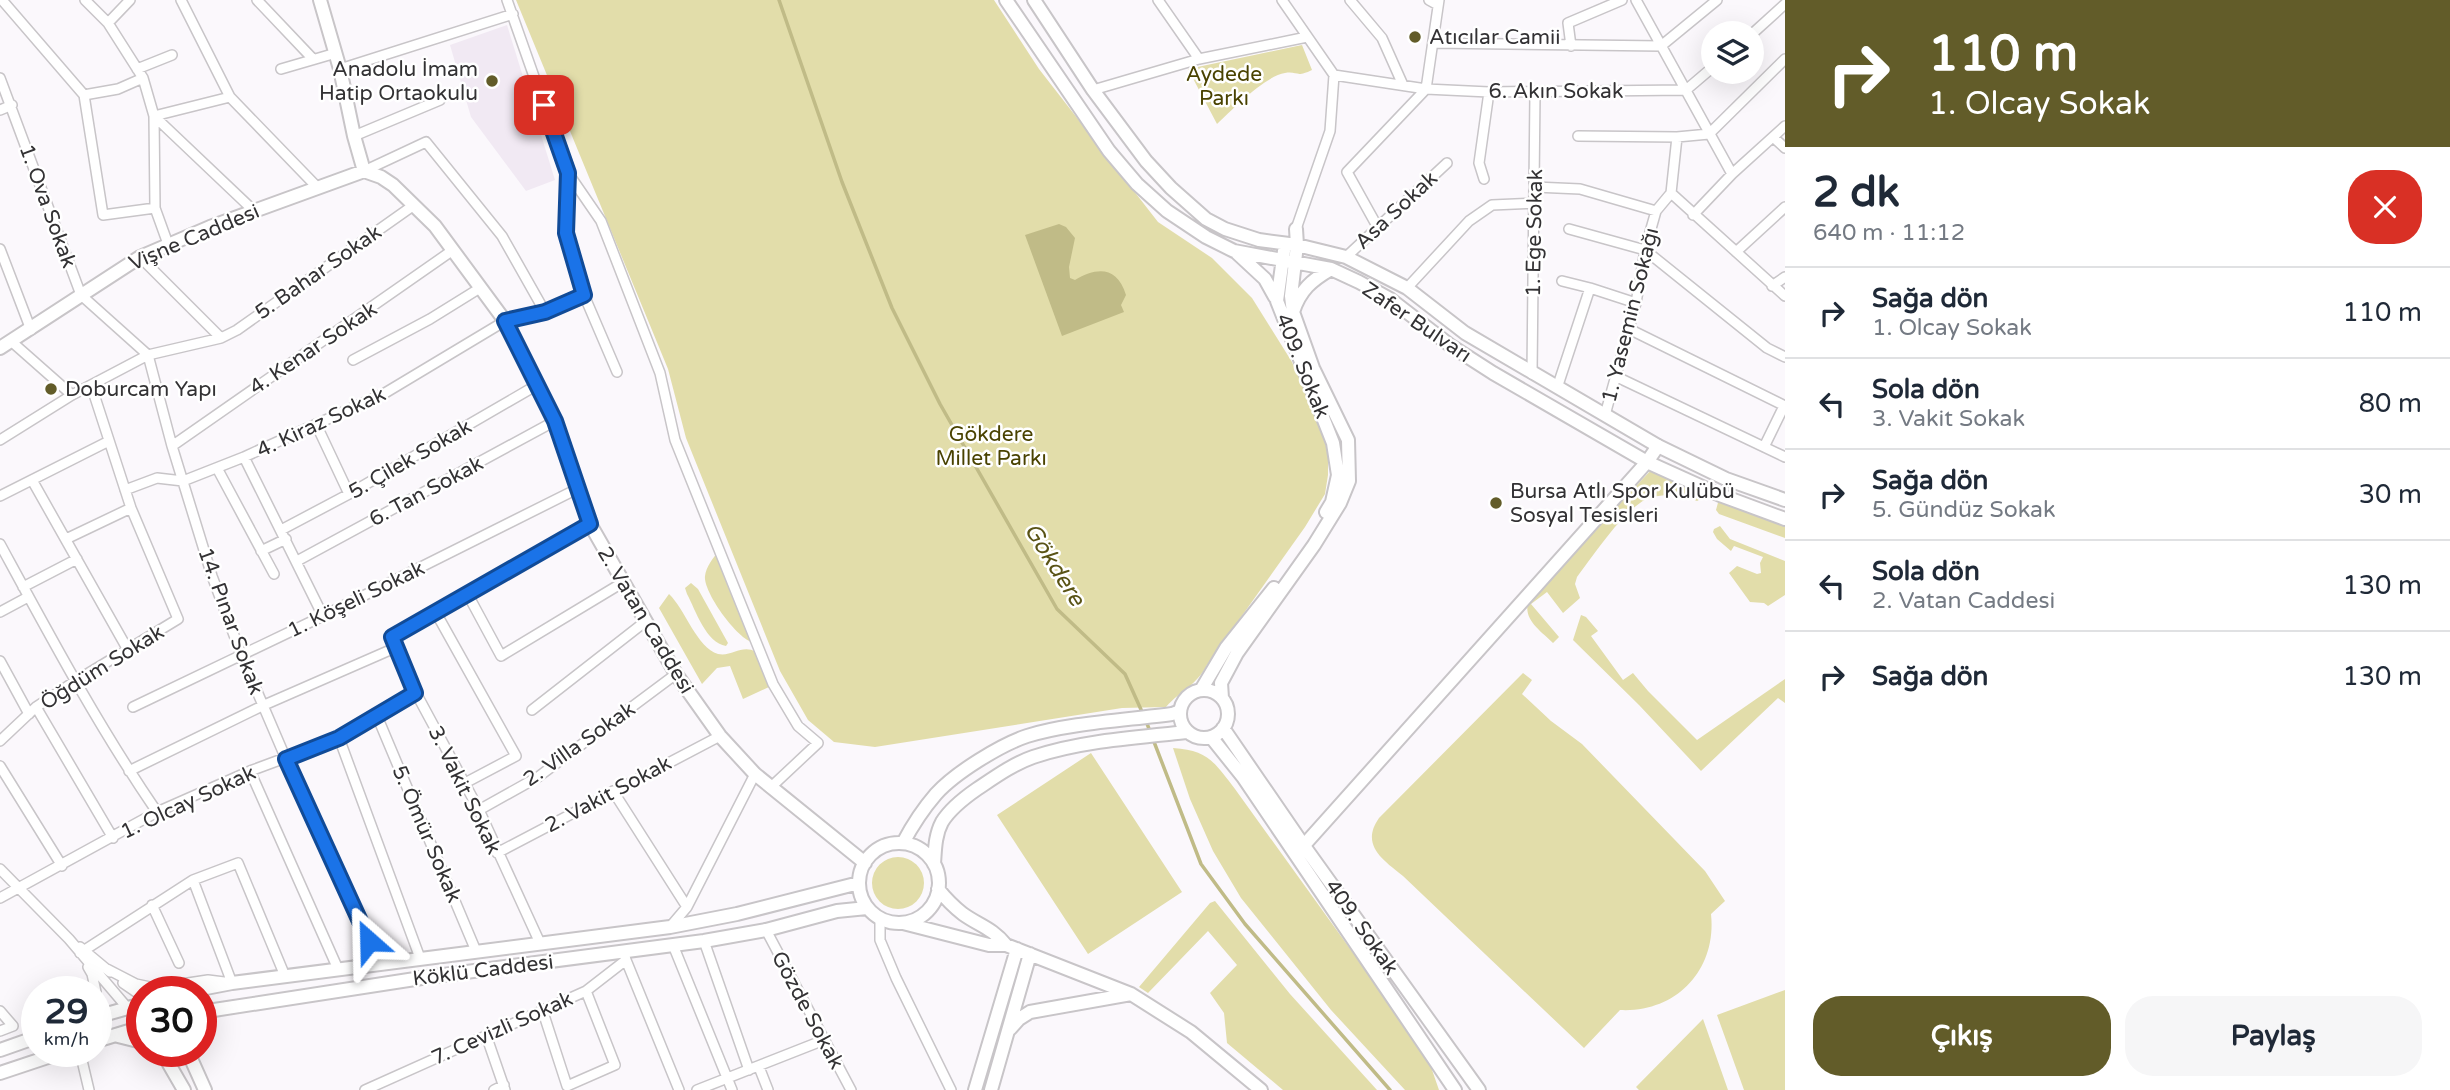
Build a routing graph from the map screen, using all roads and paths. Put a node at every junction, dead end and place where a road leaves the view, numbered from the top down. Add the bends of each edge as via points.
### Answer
1 (2, 0) edge
2 (85, 0) edge
3 (130, 0) edge
4 (181, 0) edge
5 (257, 0) edge
6 (321, 0) edge
7 (507, 0) edge
8 (1006, 0) edge
9 (1034, 0) edge
10 (1158, 0) edge
11 (1282, 0) edge
12 (1350, 0) edge
13 (1622, 0) edge
14 (1651, 0) edge
15 (1717, 0) edge
16 (1435, 2) edge
17 (1639, 4) edge
18 (1785, 4) edge
19 (513, 14) junction
20 (108, 23) junction
21 (1764, 23) edge
22 (1307, 37) junction
23 (1433, 43) junction
24 (1571, 46) junction
25 (1661, 46) junction
26 (336, 53) junction
27 (172, 55) dead end
28 (313, 59) junction
29 (1199, 59) junction
30 (1785, 59) edge
31 (281, 69) dead end
32 (340, 69) junction
33 (140, 73) junction
34 (1334, 75) junction
35 (1701, 77) edge
36 (0, 78) edge
37 (1403, 85) junction
38 (1426, 89) junction
39 (1093, 90) junction
40 (1686, 90) junction
41 (1489, 92) junction
42 (1535, 93) junction
43 (83, 95) junction
44 (230, 97) junction
45 (440, 100) dead end
46 (12, 105) junction
47 (0, 110) edge
48 (154, 116) junction
49 (1785, 126) edge
50 (1709, 134) junction
51 (354, 136) junction
52 (1578, 136) dead end
53 (1773, 136) junction
54 (1677, 137) junction
55 (1785, 148) edge
56 (1447, 163) dead end
57 (364, 171) junction
58 (568, 173) junction
59 (1732, 174) junction
60 (1484, 179) dead end
61 (1535, 187) junction
62 (318, 188) junction
63 (1671, 193) junction
64 (1535, 203) junction
65 (414, 205) junction
66 (1785, 207) edge
67 (155, 208) junction
68 (254, 211) junction
69 (1656, 211) junction
70 (1693, 215) junction
71 (1377, 226) junction
72 (1296, 229) joint
73 (1569, 229) dead end
74 (168, 244) junction
75 (1291, 245) junction
76 (0, 249) edge
77 (453, 250) junction
78 (1645, 250) junction
79 (1234, 251) junction
80 (1736, 252) junction
81 (140, 257) junction
82 (1346, 257) junction
83 (1289, 260) junction
84 (1331, 269) junction
85 (1785, 277) edge
86 (1562, 281) dead end
87 (1772, 286) junction
88 (480, 288) junction
89 (1407, 288) junction
90 (1590, 288) junction
91 (81, 295) junction
92 (584, 295) junction
93 (1785, 296) edge
94 (1277, 300) junction
95 (1636, 303) junction
96 (545, 312) junction
97 (1293, 312) junction
98 (505, 321) junction
99 (1629, 329) junction
100 (31, 330) junction
101 (221, 338) junction
102 (12, 342) junction
103 (0, 348) edge
104 (148, 355) junction
105 (1785, 357) edge
106 (353, 360) dead end
107 (617, 372) dead end
108 (1532, 373) junction
109 (1616, 377) junction
110 (91, 385) junction
111 (537, 385) junction
112 (1558, 388) junction
113 (72, 395) junction
114 (1785, 406) edge
115 (1605, 415) junction
116 (555, 421) junction
117 (316, 424) junction
118 (0, 440) edge
119 (109, 440) junction
120 (172, 446) junction
121 (1658, 446) junction
122 (1764, 447) junction
123 (244, 457) junction
124 (1785, 457) edge
125 (1647, 462) junction
126 (217, 468) junction
127 (32, 480) junction
128 (183, 481) junction
129 (578, 489) junction
130 (125, 490) junction
131 (349, 494) junction
132 (0, 496) edge
133 (1785, 500) edge
134 (131, 508) junction
135 (1785, 519) edge
136 (590, 524) junction
137 (284, 535) junction
138 (66, 539) junction
139 (0, 544) edge
140 (261, 551) junction
141 (76, 559) junction
142 (297, 561) junction
143 (274, 574) dead end
144 (622, 583) junction
145 (23, 587) junction
146 (467, 593) junction
147 (28, 597) junction
148 (0, 611) edge
149 (435, 611) junction
150 (323, 616) junction
151 (646, 621) junction
152 (397, 647) junction
153 (128, 650) junction
154 (241, 654) junction
155 (0, 661) edge
156 (676, 674) junction
157 (74, 682) junction
158 (1201, 690) junction
159 (415, 693) junction
160 (1222, 698) junction
161 (133, 706) dead end
162 (262, 706) junction
163 (36, 707) junction
164 (532, 710) dead end
165 (1176, 713) junction
166 (29, 714) junction
167 (377, 716) junction
168 (1223, 728) junction
169 (1184, 733) junction
170 (720, 736) junction
171 (1211, 737) junction
172 (339, 738) junction
173 (0, 741) edge
174 (286, 759) junction
175 (0, 766) edge
176 (129, 771) junction
177 (250, 771) junction
178 (755, 775) junction
179 (465, 783) junction
180 (770, 788) junction
181 (613, 791) junction
182 (479, 810) junction
183 (157, 812) junction
184 (113, 838) junction
185 (903, 844) junction
186 (1304, 846) junction
187 (496, 853) junction
188 (1294, 856) junction
189 (865, 863) junction
190 (934, 864) junction
191 (62, 866) junction
192 (0, 869) edge
193 (192, 880) junction
194 (859, 883) junction
195 (18, 888) junction
196 (938, 889) junction
197 (0, 898) edge
198 (152, 905) junction
199 (687, 907) junction
200 (867, 908) junction
201 (880, 918) junction
202 (903, 923) junction
203 (670, 927) junction
204 (766, 930) junction
205 (704, 941) junction
206 (540, 943) junction
207 (674, 945) junction
208 (1012, 947) junction
209 (82, 951) junction
210 (476, 951) junction
211 (1030, 954) junction
212 (625, 956) junction
213 (420, 958) junction
214 (179, 962) dead end
215 (379, 964) junction
216 (107, 969) junction
217 (338, 969) junction
218 (92, 976) edge
219 (285, 976) junction
220 (232, 983) junction
221 (126, 984) edge
222 (217, 986) edge
223 (586, 991) junction
224 (1131, 994) junction
225 (126, 1006) edge
226 (542, 1010) junction
227 (0, 1011) edge
228 (217, 1011) edge
229 (0, 1031) edge
230 (126, 1031) edge
231 (1008, 1031) junction
232 (115, 1035) junction
233 (486, 1035) junction
234 (112, 1036) edge
235 (126, 1038) edge
236 (824, 1040) junction
237 (21, 1043) edge
238 (0, 1050) edge
239 (21, 1066) edge
240 (84, 1067) edge
241 (196, 1067) edge
242 (759, 1067) junction
243 (173, 1069) edge
244 (749, 1070) junction
245 (0, 1073) edge
246 (727, 1079) junction
247 (1450, 1086) edge
248 (368, 1089) edge
249 (501, 1089) edge
250 (89, 1090) edge
251 (184, 1090) edge
252 (205, 1090) edge
253 (679, 1090) edge
254 (697, 1090) edge
255 (732, 1090) edge
256 (768, 1090) edge
257 (851, 1090) edge
258 (951, 1090) edge
259 (975, 1090) edge
260 (991, 1090) edge
261 (1261, 1090) edge
262 (1479, 1090) edge

1 - 43 street
2 - 20 street
3 - 20 street
4 - 44 street
5 - 28 street
6 - 26 main road
7 - 19 street
8 - 79 main road, Zafer Bulvarı via 1137,184 1167,211
9 - 39 main road, Zafer Bulvarı
10 - 29 street
11 - 22 street
12 - 37 street via 1382,38
13 - 24 street via 1567,23
14 - 17 street
15 - 25 street
16 - 23 street
17 - 25 street
18 - 21 street
19 - 32 street
19 - 58 street
20 - 33 street
22 - 29 street
22 - 34 street
23 - 24 street
23 - 38 street
24 - 25 street
25 - 40 street
26 - 28 street
26 - 32 main road
27 - 33 street
28 - 31 street
29 - 39 street
30 - 50 street
32 - 51 main road
33 - 43 street via 118,89
33 - 48 street
34 - 37 street, 6. Akın Sokak
34 - 72 street via 1330,131
35 - 40 street
36 - 46 street, 1. Ova Sokak
37 - 38 street, 6. Akın Sokak
38 - 41 street, 6. Akın Sokak
38 - 71 street via 1347,172
39 - 75 main road, Zafer Bulvarı via 1146,161 1206,219 1259,240
40 - 42 street, 6. Akın Sokak
40 - 50 street
41 - 42 street, 6. Akın Sokak
41 - 60 street via 1479,163
42 - 61 street, 1. Ege Sokak
43 - 67 street via 103,215
44 - 48 street
44 - 62 street
45 - 51 street
46 - 47 street
46 - 91 street, 1. Ova Sokak
48 - 67 street
48 - 68 street
49 - 53 street
50 - 54 street
50 - 59 street
51 - 57 main road
52 - 54 street
53 - 55 street
53 - 59 street
54 - 63 street
56 - 71 street, Asa Sokak
57 - 62 main road, Vişne Caddesi
57 - 65 main road, 2. Vatan Caddesi via 393,185
57 - 96 street via 426,142 502,236
58 - 92 street via 566,233
58 - 180 street via 601,221 660,373 675,440 774,684 798,726 818,743
59 - 70 street
61 - 64 street, 1. Ege Sokak
61 - 69 street via 1580,189
62 - 68 main road, Vişne Caddesi
63 - 69 street, 1. Yasemin Sokağı
63 - 70 street
64 - 89 street via 1492,205 1469,221
64 - 108 street, 1. Ege Sokak
65 - 77 main road, 2. Vatan Caddesi
65 - 101 street, 5. Bahar Sokak
66 - 80 street
67 - 74 street
68 - 74 main road, Vişne Caddesi
69 - 78 street, 1. Yasemin Sokağı
70 - 80 street
71 - 82 street, Asa Sokak
72 - 75 main road, 409. Sokak
73 - 78 street
74 - 81 main road, Vişne Caddesi
75 - 82 main road, Zafer Bulvarı
75 - 83 main road, 409. Sokak
76 - 100 street
77 - 88 main road, 2. Vatan Caddesi
77 - 120 street, 4. Kenar Sokak
78 - 95 street, 1. Yasemin Sokağı
78 - 105 street via 1767,348
79 - 83 main road, Zafer Bulvarı
79 - 94 main road via 1265,279
80 - 87 street
81 - 91 main road, Vişne Caddesi
81 - 101 street
82 - 89 main road, Zafer Bulvarı
83 - 84 main road, Zafer Bulvarı
83 - 94 main road, 409. Sokak
83 - 97 main road, 409. Sokak
84 - 97 main road via 1305,287
84 - 125 main road, Zafer Bulvarı via 1390,299 1451,346
85 - 87 street
86 - 90 street
87 - 93 street
88 - 98 main road, 2. Vatan Caddesi
88 - 106 street
89 - 108 main road, Zafer Bulvarı via 1465,333
90 - 95 street
90 - 112 street
91 - 100 main road, Vişne Caddesi
91 - 104 street
92 - 96 street, 4. Kiraz Sokak
92 - 107 street
94 - 158 main road, 409. Sokak via 1333,443 1338,475 1332,502 1310,539 1226,648
95 - 99 street, 1. Yasemin Sokağı
96 - 98 street, 4. Kiraz Sokak
97 - 160 main road, 409. Sokak via 1313,368 1348,440 1349,481 1314,545 1231,664 1222,683
98 - 111 main road, 2. Vatan Caddesi
98 - 117 street, 4. Kiraz Sokak via 385,393
99 - 109 street, 1. Yasemin Sokağı
99 - 114 street
100 - 102 main road, Vişne Caddesi
101 - 104 street, 5. Bahar Sokak
102 - 103 main road, Vişne Caddesi
102 - 113 street
104 - 110 street, 5. Bahar Sokak
104 - 120 street, 14. Pınar Sokak
108 - 112 main road, Zafer Bulvarı
109 - 115 street, 1. Yasemin Sokağı
109 - 122 street
110 - 113 street, 5. Bahar Sokak
110 - 119 street, Öğdüm Sokak
111 - 116 main road, 2. Vatan Caddesi
111 - 131 street, 5. Çilek Sokak
112 - 115 main road, Zafer Bulvarı
113 - 118 street, 5. Bahar Sokak
114 - 122 street
115 - 121 main road, Zafer Bulvarı
116 - 129 main road, 2. Vatan Caddesi
116 - 142 street, 6. Tan Sokak
117 - 123 street, 4. Kiraz Sokak
117 - 131 street
119 - 127 street
119 - 130 street, Öğdüm Sokak
120 - 128 street, 14. Pınar Sokak
121 - 125 main road
121 - 133 main road, Zafer Bulvarı via 1726,479
122 - 124 street
123 - 126 street, 4. Kiraz Sokak
123 - 137 street
125 - 135 main road, Zafer Bulvarı
125 - 186 main road
126 - 128 street, 4. Kiraz Sokak
126 - 140 street
127 - 132 street
127 - 138 street
128 - 130 street, 4. Kiraz Sokak via 157,478
128 - 154 street, 14. Pınar Sokak
129 - 136 main road, 2. Vatan Caddesi
129 - 150 street, 1. Köşeli Sokak
130 - 134 street, Öğdüm Sokak
131 - 137 street, 5. Çilek Sokak
134 - 138 street
134 - 153 street, Öğdüm Sokak via 178,620
136 - 144 main road, 2. Vatan Caddesi
136 - 146 street
137 - 140 street, 5. Çilek Sokak
137 - 142 street
138 - 141 street
139 - 145 street
140 - 143 street
141 - 145 street
141 - 153 street
142 - 150 street
144 - 146 street via 501,656
144 - 151 main road, 2. Vatan Caddesi
145 - 147 street
146 - 149 street
147 - 148 street
147 - 157 street
149 - 152 street, 3. Vakit Sokak via 392,637
149 - 179 street via 516,756
150 - 154 street, 1. Köşeli Sokak
151 - 156 main road, 2. Vatan Caddesi
151 - 164 street
152 - 159 street, 3. Vakit Sokak
152 - 162 street
153 - 157 street, Öğdüm Sokak
154 - 161 street, 1. Köşeli Sokak
154 - 162 street, 14. Pınar Sokak
155 - 166 street
156 - 170 main road, 2. Vatan Caddesi
156 - 182 street, 2. Villa Sokak via 538,777
157 - 163 street, Öğdüm Sokak
157 - 176 street
158 - 160 main road
158 - 165 main road via 1187,697
159 - 167 street, 1. Olcay Sokak
159 - 179 street, 3. Vakit Sokak
160 - 168 main road via 1228,713
162 - 174 street, 14. Pınar Sokak
162 - 176 street
163 - 166 street, Öğdüm Sokak
163 - 184 street
165 - 169 main road
165 - 185 main road via 1029,736 997,750 937,793
166 - 173 street, Öğdüm Sokak
167 - 172 street, 1. Olcay Sokak
167 - 210 street, 5. Ömür Sokak
168 - 171 main road
168 - 186 main road, 409. Sokak
169 - 171 main road
169 - 190 main road via 1064,749 1011,766 953,808 941,823
170 - 178 main road, 2. Vatan Caddesi
170 - 181 street, 2. Vakit Sokak
171 - 188 main road, 409. Sokak
172 - 174 street, 1. Olcay Sokak
172 - 213 street
174 - 177 street, 1. Olcay Sokak
174 - 215 street, 14. Pınar Sokak
175 - 191 street
176 - 183 street
177 - 183 street, 1. Olcay Sokak
177 - 217 street
178 - 180 main road, 2. Vatan Caddesi
178 - 199 street
179 - 182 street, 3. Vakit Sokak
180 - 189 main road, 2. Vatan Caddesi
181 - 187 street, 2. Vakit Sokak
181 - 199 street
182 - 187 street, 3. Vakit Sokak
183 - 184 street, 1. Olcay Sokak
184 - 191 street, 1. Olcay Sokak
185 - 189 main road via 877,849
185 - 190 main road via 926,854
186 - 188 main road
186 - 262 main road, 409. Sokak
187 - 206 street, 3. Vakit Sokak
188 - 247 main road, 409. Sokak
189 - 194 main road
190 - 196 main road
191 - 195 street, 1. Olcay Sokak
192 - 195 street
193 - 198 street
193 - 219 street via 238,863
193 - 220 street
194 - 200 main road
194 - 203 main road, Köklü Caddesi
195 - 197 street, 1. Olcay Sokak
195 - 209 street
196 - 202 main road via 926,912
196 - 208 main road via 957,909
198 - 209 street
198 - 214 street
199 - 203 street
200 - 201 main road
200 - 204 main road, Köklü Caddesi
201 - 202 main road
201 - 258 street via 880,940
202 - 208 main road
203 - 206 main road, Köklü Caddesi
204 - 205 main road, Köklü Caddesi
204 - 236 street, Gözde Sokak
205 - 207 main road, Köklü Caddesi
205 - 244 street
206 - 210 main road, Köklü Caddesi
207 - 212 main road, Köklü Caddesi
207 - 246 street
208 - 211 main road
208 - 259 main road
209 - 216 street
209 - 218 street
209 - 225 street
210 - 213 main road, Köklü Caddesi
211 - 224 main road
211 - 231 main road
212 - 223 street, 7. Cevizli Sokak
212 - 228 main road, Köklü Caddesi via 428,977
212 - 253 street
213 - 215 main road, Köklü Caddesi
215 - 217 main road, Köklü Caddesi
216 - 220 street via 155,988 208,981
216 - 221 street
217 - 219 main road, Köklü Caddesi
219 - 220 main road, Köklü Caddesi
220 - 222 main road, Köklü Caddesi
223 - 226 street, 7. Cevizli Sokak
223 - 226 street via 615,1065 567,1086
224 - 231 main road via 1030,1012
224 - 261 main road via 1191,1032
226 - 233 street, 7. Cevizli Sokak
227 - 229 street via 13,1026
230 - 232 main road
231 - 260 main road
232 - 234 main road
232 - 235 main road
233 - 248 street, 7. Cevizli Sokak
233 - 249 street
236 - 242 street
236 - 257 street, Gözde Sokak
237 - 238 main road
239 - 245 main road
240 - 250 street
241 - 252 main road
242 - 244 street
242 - 256 street
243 - 251 main road
244 - 246 street
246 - 254 street
246 - 255 street

